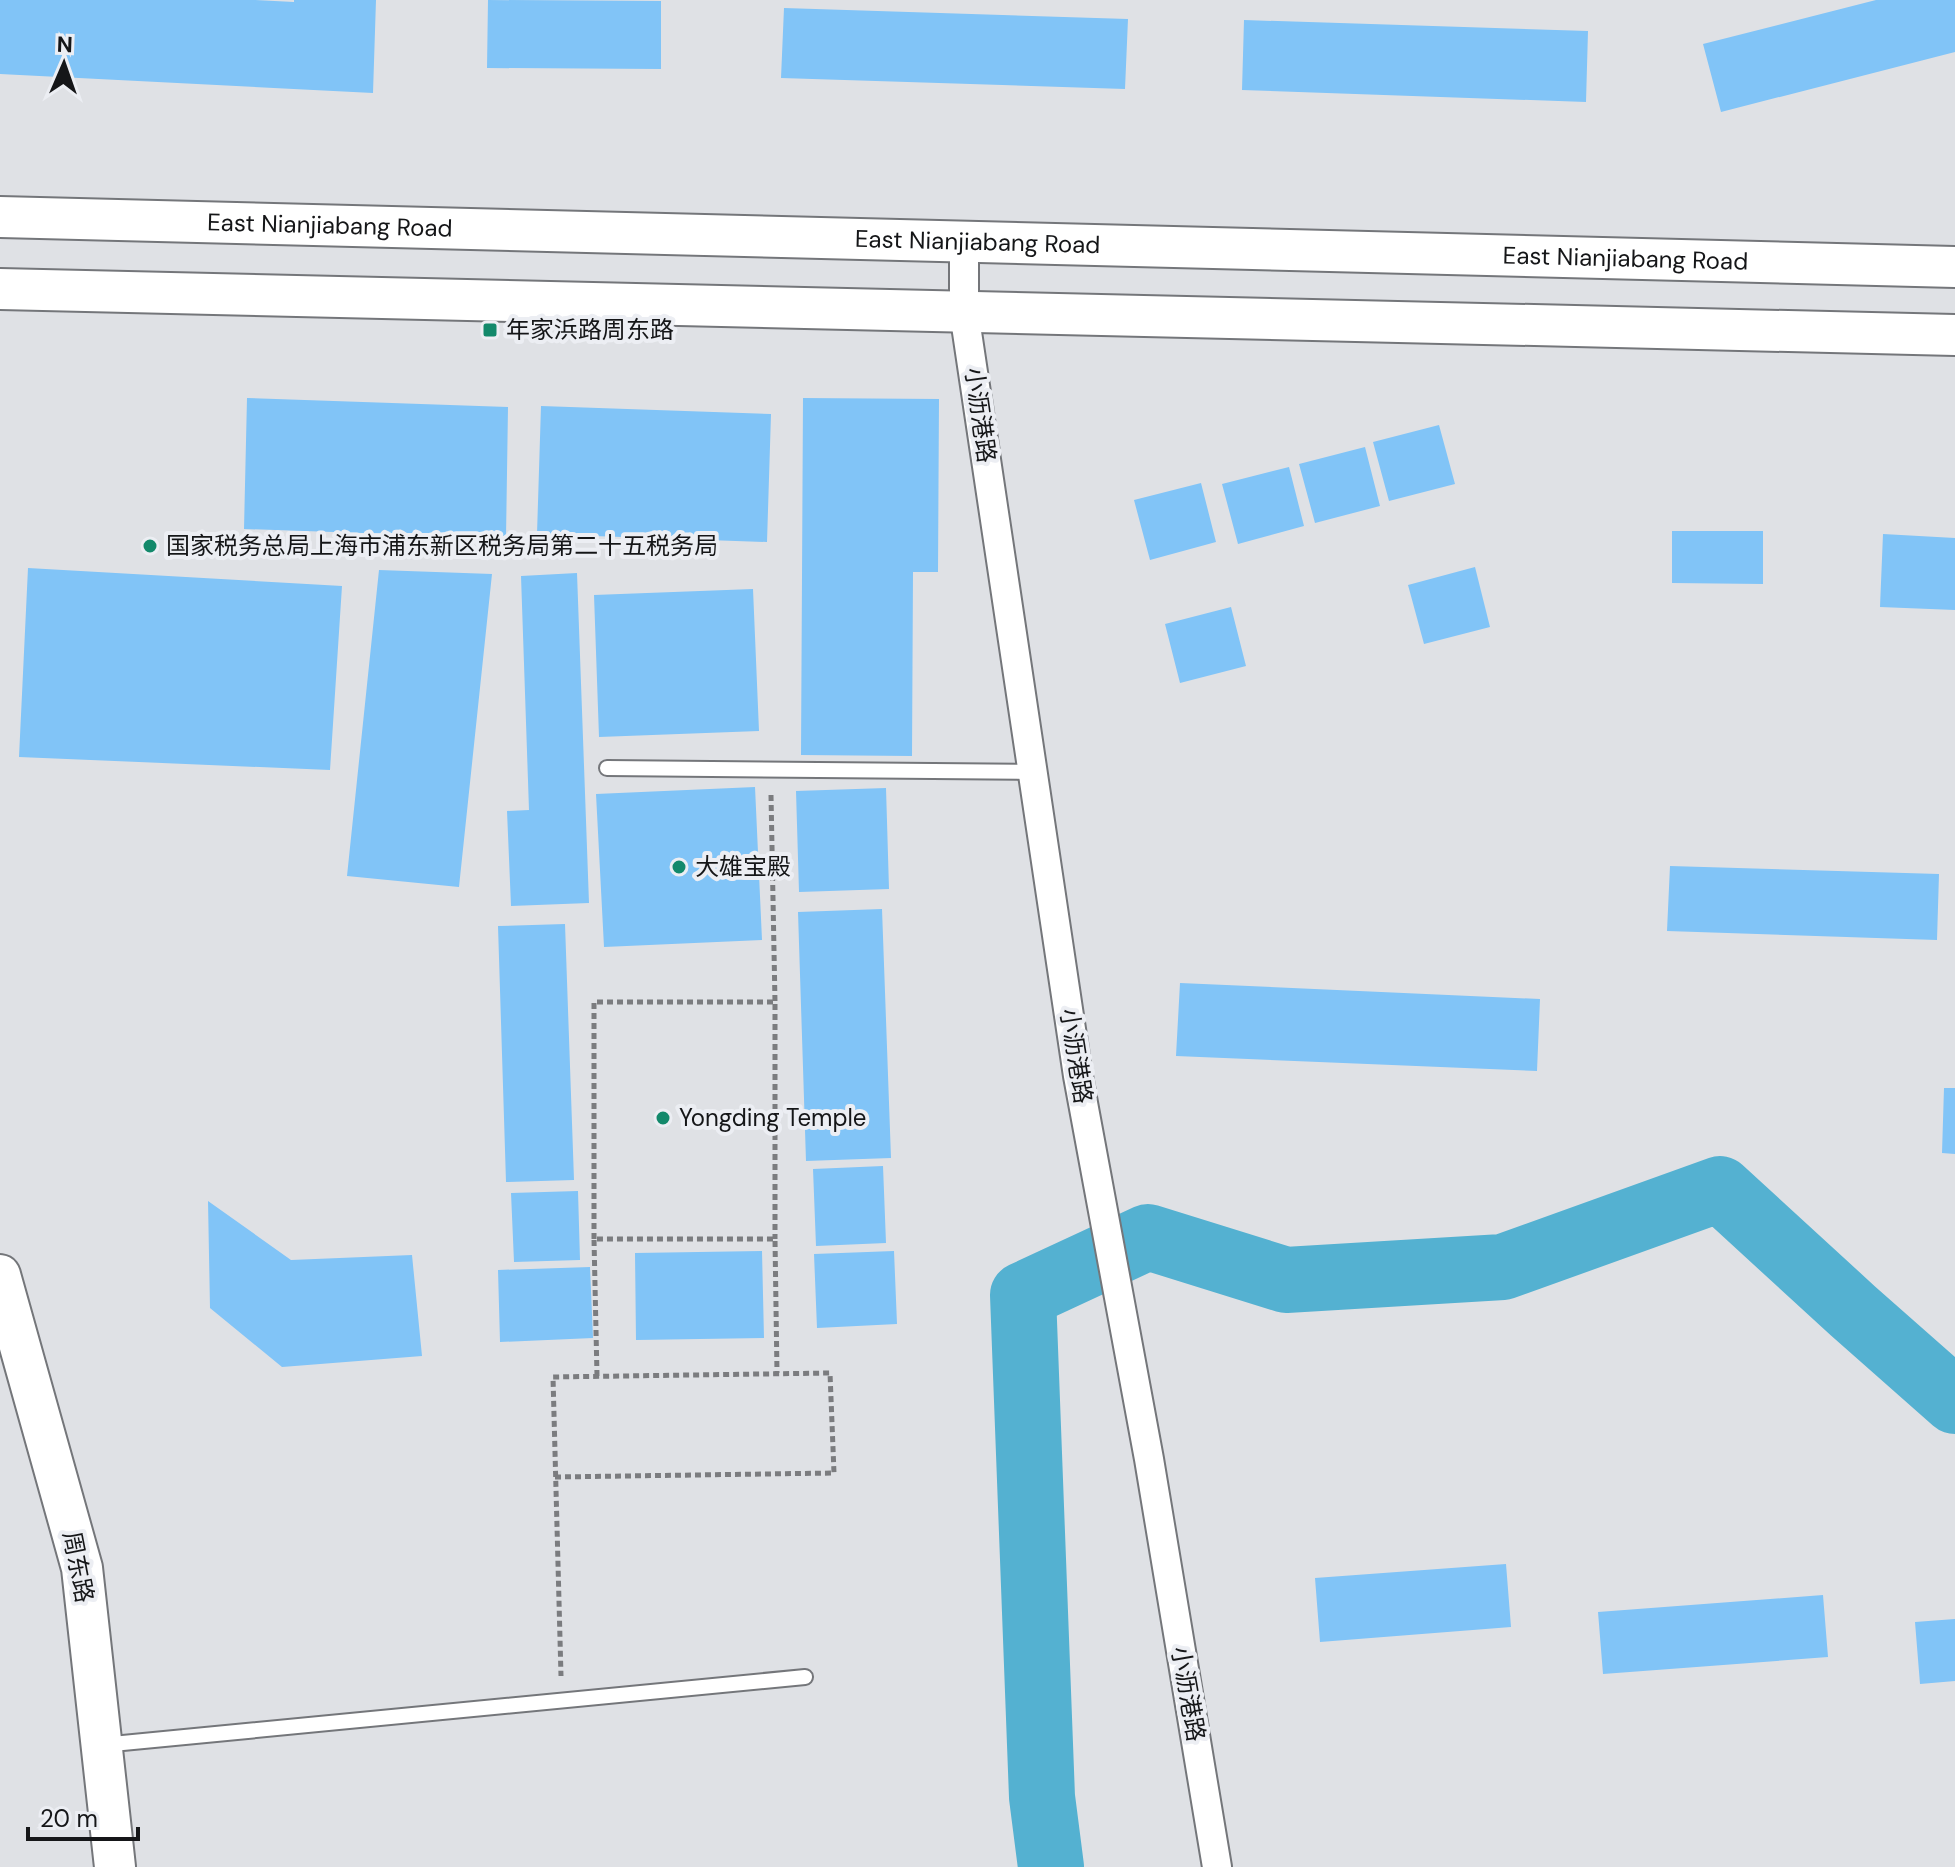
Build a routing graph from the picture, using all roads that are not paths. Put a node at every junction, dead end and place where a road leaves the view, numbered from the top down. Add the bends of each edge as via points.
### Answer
1 (0, 217) edge
2 (964, 242) junction
3 (1955, 267) edge
4 (0, 289) edge
5 (964, 312) junction
6 (1955, 335) edge
7 (607, 768) dead end
8 (1033, 772) junction
9 (0, 1275) edge
10 (805, 1677) dead end
11 (102, 1745) junction
12 (115, 1867) edge
13 (1217, 1867) edge

1 - 2 main road, East Nianjiabang Road
2 - 3 main road, East Nianjiabang Road
2 - 5 street, 小沥港路
4 - 5 main road
5 - 6 main road
5 - 8 street, 小沥港路
7 - 8 lane
8 - 13 street, 小沥港路 via 1078,1076
9 - 11 main road, 周东路 via 82,1568
10 - 11 lane
11 - 12 main road, 周东路

